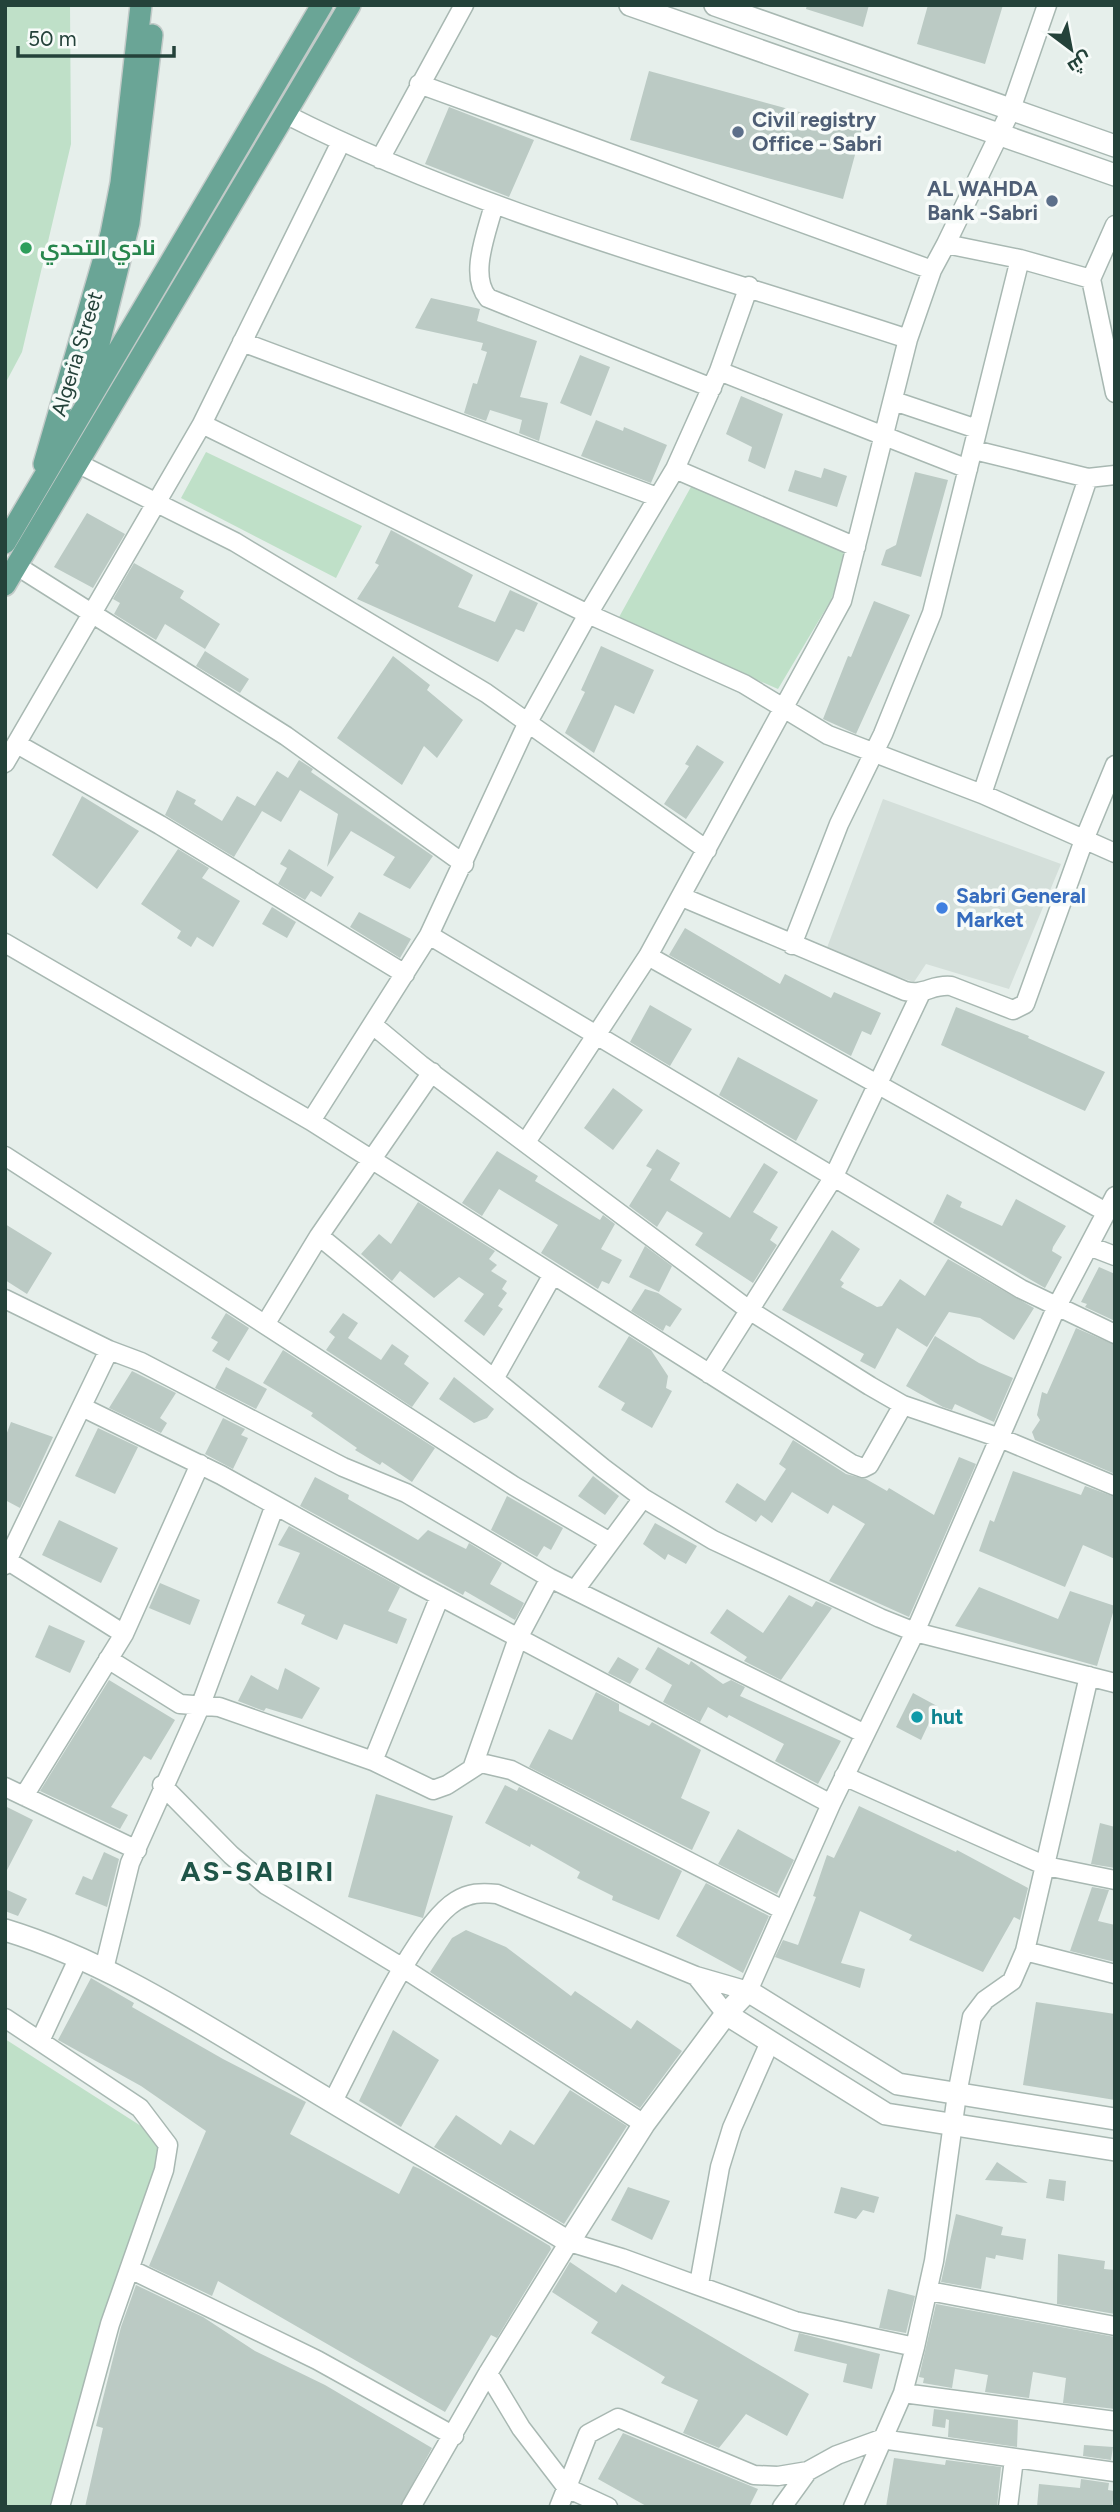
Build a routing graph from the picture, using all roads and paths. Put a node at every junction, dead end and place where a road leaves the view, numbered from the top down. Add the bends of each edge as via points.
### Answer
1 (141, 5) edge
2 (155, 5) edge
3 (322, 5) edge
4 (350, 5) edge
5 (464, 5) edge
6 (630, 5) edge
7 (715, 5) edge
8 (1047, 5) edge
9 (419, 84) junction
10 (1010, 112) junction
11 (285, 114) junction
12 (1000, 133) junction
13 (341, 142) junction
14 (1115, 146) edge
15 (380, 159) junction
16 (1115, 175) edge
17 (494, 204) junction
18 (1115, 225) edge
19 (946, 244) junction
20 (1020, 258) junction
21 (932, 271) junction
22 (1091, 279) junction
23 (749, 286) junction
24 (908, 339) junction
25 (242, 342) junction
26 (715, 379) junction
27 (1115, 393) edge
28 (894, 401) junction
29 (80, 419) junction
30 (202, 424) junction
31 (977, 429) junction
32 (883, 438) junction
33 (974, 450) junction
34 (77, 463) junction
35 (675, 469) junction
36 (968, 469) junction
37 (1115, 475) edge
38 (1088, 478) junction
39 (63, 487) junction
40 (35, 494) junction
41 (657, 497) junction
42 (157, 505) junction
43 (5, 543) edge
44 (856, 547) junction
45 (17, 566) junction
46 (5, 585) edge
47 (588, 614) junction
48 (94, 615) junction
49 (784, 707) junction
50 (528, 722) junction
51 (17, 744) junction
52 (873, 755) junction
53 (5, 763) edge
54 (1115, 765) edge
55 (982, 794) junction
56 (1084, 840) junction
57 (706, 850) junction
58 (1115, 853) edge
59 (464, 864) junction
60 (681, 897) junction
61 (429, 935) junction
62 (5, 943) edge
63 (792, 945) junction
64 (648, 956) junction
65 (405, 974) junction
66 (920, 995) junction
67 (373, 1025) junction
68 (595, 1036) junction
69 (432, 1072) junction
70 (877, 1085) junction
71 (311, 1121) junction
72 (526, 1142) junction
73 (5, 1156) edge
74 (373, 1159) junction
75 (833, 1178) junction
76 (1115, 1196) edge
77 (1106, 1212) junction
78 (319, 1236) junction
79 (1089, 1246) junction
80 (1115, 1256) edge
81 (552, 1276) junction
82 (5, 1299) edge
83 (1056, 1308) junction
84 (749, 1310) junction
85 (266, 1323) junction
86 (1115, 1334) edge
87 (109, 1350) junction
88 (709, 1374) junction
89 (494, 1379) junction
90 (903, 1405) junction
91 (82, 1407) junction
92 (1000, 1438) junction
93 (200, 1464) junction
94 (1115, 1486) edge
95 (643, 1498) junction
96 (275, 1504) junction
97 (610, 1542) junction
98 (6, 1561) edge
99 (550, 1578) junction
100 (575, 1590) junction
101 (440, 1596) junction
102 (915, 1632) junction
103 (124, 1634) junction
104 (518, 1638) junction
105 (108, 1660) junction
106 (1089, 1676) junction
107 (1115, 1683) edge
108 (200, 1707) junction
109 (865, 1734) junction
110 (373, 1760) junction
111 (473, 1766) junction
112 (844, 1776) junction
113 (162, 1785) junction
114 (5, 1787) edge
115 (24, 1796) junction
116 (831, 1804) junction
117 (137, 1850) junction
118 (1046, 1866) junction
119 (1115, 1880) edge
120 (783, 1910) junction
121 (5, 1930) edge
122 (1025, 1951) junction
123 (79, 1956) junction
124 (403, 1968) junction
125 (104, 1969) junction
126 (1115, 1974) edge
127 (696, 1976) junction
128 (748, 1991) junction
129 (726, 2014) junction
130 (5, 2018) edge
131 (40, 2041) junction
132 (770, 2042) junction
133 (957, 2094) junction
134 (333, 2101) junction
135 (1115, 2119) edge
136 (644, 2124) junction
137 (953, 2126) junction
138 (1115, 2150) edge
139 (569, 2242) junction
140 (130, 2269) junction
141 (699, 2284) junction
142 (929, 2291) junction
143 (1115, 2326) edge
144 (915, 2347) junction
145 (488, 2373) junction
146 (903, 2393) junction
147 (1115, 2421) edge
148 (454, 2436) junction
149 (881, 2439) junction
150 (1014, 2459) junction
151 (808, 2471) junction
152 (1115, 2472) edge
153 (567, 2488) junction
154 (60, 2507) edge
155 (411, 2507) edge
156 (559, 2507) edge
157 (608, 2507) edge
158 (782, 2507) edge
159 (853, 2507) edge
160 (1008, 2507) edge

1 - 40 main road, Algeria Street via 111,233
2 - 29 main road, Algeria Street via 129,223
3 - 29 main road
4 - 11 main road
5 - 9 street
6 - 12 street
7 - 10 street
8 - 10 street
9 - 15 street
9 - 21 street
10 - 12 street
10 - 14 street
11 - 13 street
11 - 34 main road
12 - 16 street
12 - 19 street
13 - 15 street
13 - 25 street
15 - 17 street
17 - 23 street
17 - 26 street via 479,283 488,298
18 - 22 street
19 - 20 street
19 - 21 street
20 - 22 street
20 - 31 street
21 - 24 street
22 - 27 street
23 - 24 street
23 - 26 street
24 - 28 street
25 - 30 street
25 - 41 street
26 - 32 street
26 - 35 street
28 - 31 street
28 - 32 street
29 - 39 main road, Algeria Street
29 - 40 main road
30 - 42 street
30 - 47 street
31 - 33 street
32 - 36 street
32 - 44 street
33 - 36 street
33 - 38 street
34 - 39 main road
34 - 42 street
35 - 41 street
35 - 44 street
36 - 52 street via 932,613
37 - 38 street
38 - 55 street
39 - 45 main road
40 - 43 main road
41 - 47 street
42 - 48 street
42 - 50 street via 246,549 486,692
44 - 49 street via 842,601
45 - 46 main road
45 - 48 street
47 - 49 street via 744,684
47 - 50 street
48 - 51 street
48 - 59 street via 286,736
49 - 52 street via 828,735
49 - 57 street
50 - 57 street
50 - 59 street
51 - 53 street
51 - 65 street
52 - 55 street
52 - 63 street via 839,824
54 - 56 street
55 - 56 street
56 - 58 street
56 - 66 street via 1025,1004 1013,1010 942,985
57 - 60 street
59 - 61 street
60 - 63 street
60 - 64 street
61 - 65 street
61 - 68 street
62 - 71 street
63 - 66 street
64 - 68 street
64 - 70 street
65 - 67 street
66 - 70 street
67 - 69 street
67 - 71 street
68 - 72 street
68 - 75 street
69 - 72 street
69 - 74 street
70 - 75 street
70 - 77 street
71 - 74 street
72 - 84 street
73 - 85 street
74 - 78 street
74 - 81 street
75 - 83 street
75 - 84 street
76 - 77 street
77 - 79 street
78 - 85 street
78 - 89 street
79 - 80 street
79 - 83 street
81 - 88 street
81 - 89 street
82 - 87 street
83 - 86 street
83 - 92 street
84 - 88 street
84 - 90 street
85 - 97 street via 513,1486
87 - 91 street
87 - 99 street via 149,1366 343,1467 406,1493
88 - 90 street via 863,1468
89 - 95 street
90 - 92 street
91 - 93 street
91 - 98 street
92 - 94 street
92 - 102 street
93 - 96 street
93 - 103 street
95 - 97 street
95 - 102 street via 713,1541
96 - 101 street
96 - 108 street
97 - 100 street
98 - 103 street
99 - 100 street
99 - 104 street
100 - 109 street
101 - 104 street
101 - 110 street
102 - 106 street
102 - 109 street
103 - 105 street
104 - 111 street
104 - 116 street
105 - 108 street via 180,1704
105 - 115 street
106 - 107 street
106 - 118 street
108 - 110 street via 219,1707
108 - 113 street
109 - 112 street
110 - 111 street via 433,1790 447,1786
111 - 120 street via 494,1763 511,1770
112 - 116 street
112 - 118 street
113 - 117 street
113 - 124 street via 266,1885
114 - 115 street
115 - 117 street
116 - 120 street
117 - 125 street
118 - 119 street
118 - 122 street
120 - 128 street
121 - 123 street
122 - 126 street
122 - 133 street via 1012,1981 985,2000 972,2017
123 - 125 street
123 - 131 street
124 - 127 street via 442,1913 468,1895 482,1892 497,1894
124 - 134 street
124 - 136 street
125 - 134 street
127 - 128 street
127 - 129 street
128 - 129 street
128 - 133 street via 898,2084
129 - 132 street
129 - 136 street
130 - 131 street
131 - 140 street via 140,2108 168,2145 164,2170
132 - 137 street via 886,2113
132 - 141 street via 720,2167
133 - 135 street
133 - 137 street
134 - 139 street
136 - 139 street
137 - 138 street
137 - 142 street
139 - 141 street
139 - 145 street
140 - 148 street via 305,2354
140 - 154 street via 92,2384
141 - 144 street via 795,2321
142 - 143 street
142 - 144 street
144 - 146 street
145 - 148 street
145 - 153 street via 521,2428
146 - 147 street
146 - 149 street
148 - 155 street
149 - 150 street
149 - 151 street
149 - 159 street
150 - 152 street
150 - 160 street
151 - 153 street via 754,2475 618,2418 587,2434
151 - 158 street
153 - 156 street
153 - 157 street

